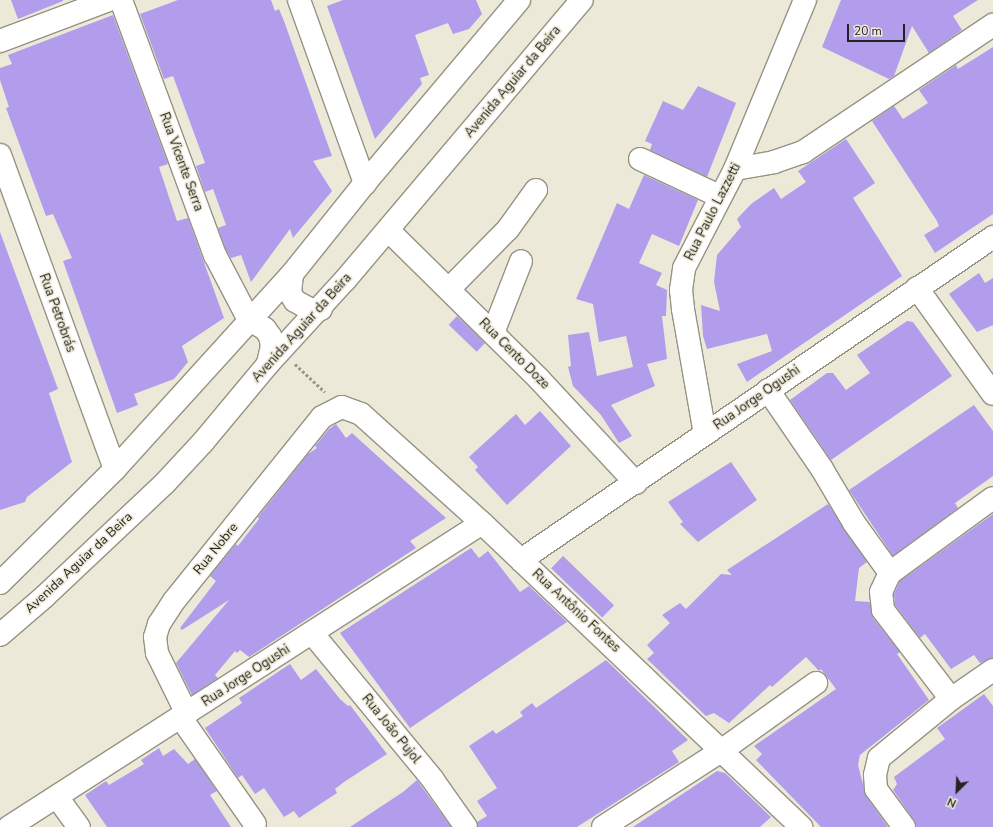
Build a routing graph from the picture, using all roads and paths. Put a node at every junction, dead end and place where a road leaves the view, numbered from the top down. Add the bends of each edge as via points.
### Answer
1 (109, 0) edge
2 (122, 0) edge
3 (299, 0) edge
4 (519, 0) edge
5 (582, 0) edge
6 (805, 0) edge
7 (993, 25) edge
8 (0, 41) edge
9 (0, 156) edge
10 (640, 159) dead end
11 (736, 169) junction
12 (365, 183) junction
13 (536, 190) dead end
14 (721, 197) junction
15 (388, 230) junction
16 (993, 237) edge
17 (521, 261) dead end
18 (292, 274) junction
19 (917, 288) junction
20 (449, 289) junction
21 (321, 309) junction
22 (249, 320) junction
23 (493, 333) junction
24 (274, 357) junction
25 (768, 390) junction
26 (993, 394) edge
27 (342, 407) junction
28 (705, 434) junction
29 (115, 470) junction
30 (636, 483) junction
31 (993, 498) edge
32 (482, 523) junction
33 (521, 560) junction
34 (890, 573) junction
35 (0, 583) edge
36 (312, 632) junction
37 (0, 635) edge
38 (993, 670) edge
39 (816, 683) dead end
40 (951, 699) junction
41 (184, 716) junction
42 (721, 751) junction
43 (57, 797) junction
44 (255, 824) dead end
45 (9, 827) edge
46 (79, 827) edge
47 (466, 827) edge
48 (603, 827) edge
49 (801, 827) edge
50 (904, 827) edge

1 - 8 street
2 - 22 street, Rua Vicente Serra via 215,255
3 - 12 street
4 - 12 street
5 - 15 street, Avenida Aguiar da Beira
6 - 11 street, Rua Paulo Lazzetti
7 - 11 street via 803,152 774,162
9 - 29 street, Rua Petrobrás
10 - 14 street
11 - 14 street, Rua Paulo Lazzetti
12 - 18 street
13 - 20 street via 508,229
14 - 28 street, Rua Paulo Lazzetti via 684,268 681,290
15 - 20 street, Rua Cento Doze
15 - 21 street, Avenida Aguiar da Beira
16 - 19 street, Rua Jorge Ogushi
17 - 23 street
18 - 21 street via 290,293 295,301 311,310
18 - 22 street
19 - 25 street, Rua Jorge Ogushi
19 - 26 street
20 - 23 street, Rua Cento Doze
21 - 24 street, Avenida Aguiar da Beira
22 - 24 street via 262,326 270,336
22 - 29 street
23 - 30 street, Rua Cento Doze
24 - 27 path
24 - 37 street, Avenida Aguiar da Beira via 203,442 164,483 44,597
25 - 28 street, Rua Jorge Ogushi
25 - 34 street via 822,469 854,523
27 - 32 street, Rua Antônio Fontes via 361,414
27 - 41 street, Rua Nobre via 322,417 174,601 159,624 155,637 157,653
28 - 30 street, Rua Jorge Ogushi
29 - 35 street
30 - 33 street, Rua Jorge Ogushi
31 - 34 street
32 - 33 street, Rua Antônio Fontes
32 - 36 street, Rua Jorge Ogushi
33 - 42 street, Rua Antônio Fontes
34 - 40 street via 881,592 883,610
36 - 41 street, Rua Jorge Ogushi
36 - 47 street, Rua João Pujol via 433,780
38 - 40 street
39 - 42 street
40 - 50 street via 879,758 875,775 876,789
41 - 43 street, Rua Jorge Ogushi
41 - 44 street, Rua Nobre
42 - 48 street
42 - 49 street, Rua Antônio Fontes
43 - 45 street, Rua Jorge Ogushi
43 - 46 street

